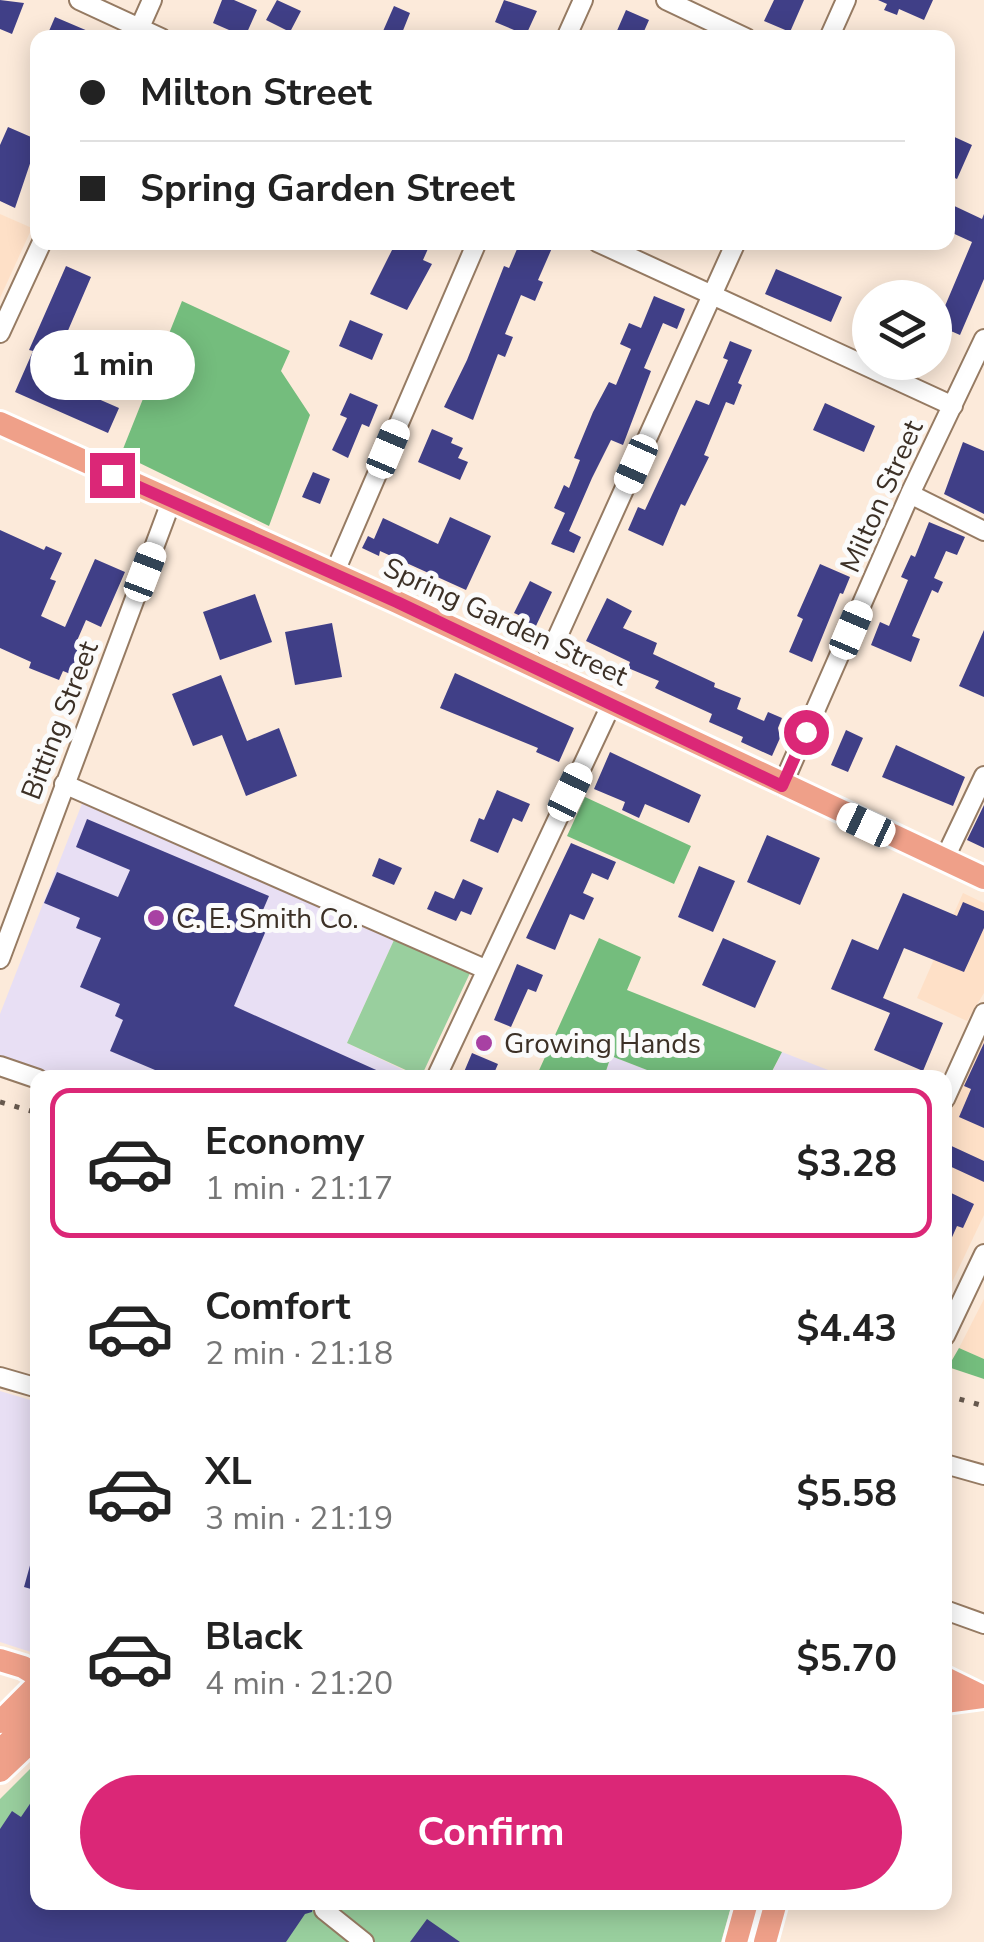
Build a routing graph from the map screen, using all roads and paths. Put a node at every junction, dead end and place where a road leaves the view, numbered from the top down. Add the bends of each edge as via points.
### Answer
1 (79, 0) edge
2 (152, 0) edge
3 (583, 0) edge
4 (666, 0) edge
5 (846, 0) edge
6 (132, 30) edge
7 (138, 30) edge
8 (570, 30) edge
9 (729, 30) edge
10 (833, 30) edge
11 (38, 250) edge
12 (474, 250) edge
13 (614, 250) edge
14 (732, 250) edge
15 (712, 295) junction
16 (0, 334) edge
17 (984, 339) edge
18 (953, 406) junction
19 (0, 424) edge
20 (910, 494) junction
21 (172, 502) junction
22 (984, 531) edge
23 (334, 574) junction
24 (542, 671) junction
25 (612, 703) junction
26 (984, 776) edge
27 (64, 784) junction
28 (782, 786) junction
29 (944, 860) junction
30 (984, 878) edge
31 (0, 959) edge
32 (485, 968) junction
33 (984, 1013) edge
34 (0, 1066) edge
35 (440, 1070) edge
36 (30, 1075) edge
37 (952, 1084) edge
38 (984, 1254) edge
39 (952, 1321) edge
40 (0, 1377) edge
41 (30, 1386) edge
42 (952, 1466) edge
43 (984, 1475) edge
44 (952, 1613) edge
45 (984, 1624) edge
46 (0, 1660) edge
47 (30, 1673) edge
48 (952, 1682) edge
49 (30, 1692) edge
50 (983, 1697) edge
51 (952, 1701) edge
52 (30, 1720) edge
53 (0, 1722) edge
54 (30, 1743) edge
55 (0, 1750) edge
56 (0, 1771) edge
57 (324, 1910) dead end
58 (745, 1910) edge
59 (774, 1910) edge
60 (739, 1941) edge
61 (364, 1942) edge
62 (765, 1942) edge

1 - 6 street
2 - 7 street
3 - 8 street
4 - 9 street
5 - 10 street
11 - 16 street
12 - 23 street
13 - 15 street
14 - 15 street
15 - 18 street
15 - 24 street
17 - 18 street, Milton Street
18 - 20 street, Milton Street
19 - 21 main road, Spring Garden Street
20 - 22 street
20 - 28 street, Milton Street
21 - 23 main road, Spring Garden Street
21 - 27 street, Bitting Street
23 - 24 main road, Spring Garden Street
24 - 25 main road, Spring Garden Street
25 - 28 main road, Spring Garden Street
25 - 32 street
26 - 29 street
27 - 31 street, Bitting Street
27 - 32 street
28 - 29 main road, Spring Garden Street
29 - 30 main road, Spring Garden Street
32 - 35 street
33 - 37 street
34 - 36 street
38 - 39 street
40 - 41 street
42 - 43 street
44 - 45 street
46 - 47 main road
48 - 50 main road
49 - 53 main road
50 - 51 main road
52 - 55 main road
54 - 56 main road
57 - 61 street
58 - 60 main road
59 - 62 main road

